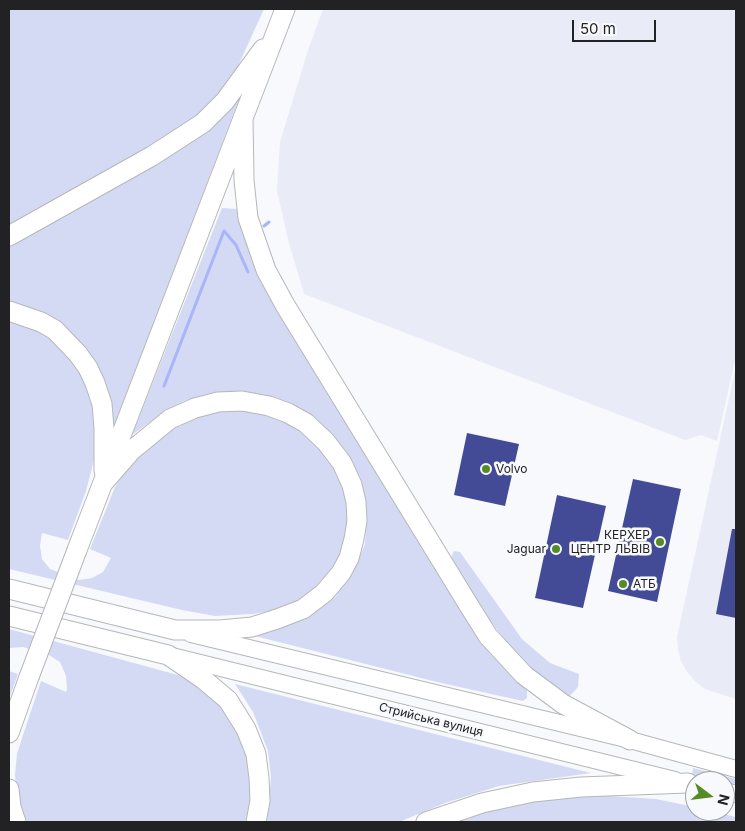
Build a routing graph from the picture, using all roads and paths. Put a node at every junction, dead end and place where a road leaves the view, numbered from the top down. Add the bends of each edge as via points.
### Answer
1 (285, 9) edge
2 (277, 30) junction
3 (243, 118) junction
4 (9, 236) edge
5 (9, 311) edge
6 (104, 482) junction
7 (9, 589) edge
8 (9, 616) edge
9 (174, 630) junction
10 (168, 655) junction
11 (9, 733) edge
12 (630, 740) junction
13 (736, 770) edge
14 (685, 783) edge
15 (685, 784) edge
16 (9, 788) edge
17 (16, 822) edge
18 (256, 822) edge
19 (426, 822) edge

1 - 2 highway
2 - 3 highway
2 - 4 highway via 225,101 203,123 152,156
3 - 6 highway
3 - 12 highway via 248,218 266,270 468,604 488,636 524,675 563,704
5 - 6 highway via 54,330 88,368 102,404
6 - 9 highway via 131,451 170,419 218,402 269,406 288,413 306,423 342,463 352,485 357,521 349,558 324,593 303,608 252,627
6 - 11 highway, bridge
7 - 9 highway
8 - 10 highway
9 - 12 main road
10 - 14 main road, Стрийська вулиця
10 - 18 highway via 228,700 246,728 256,754 259,778 260,801
12 - 13 main road
15 - 19 highway via 581,787 533,792 482,803
16 - 17 highway

